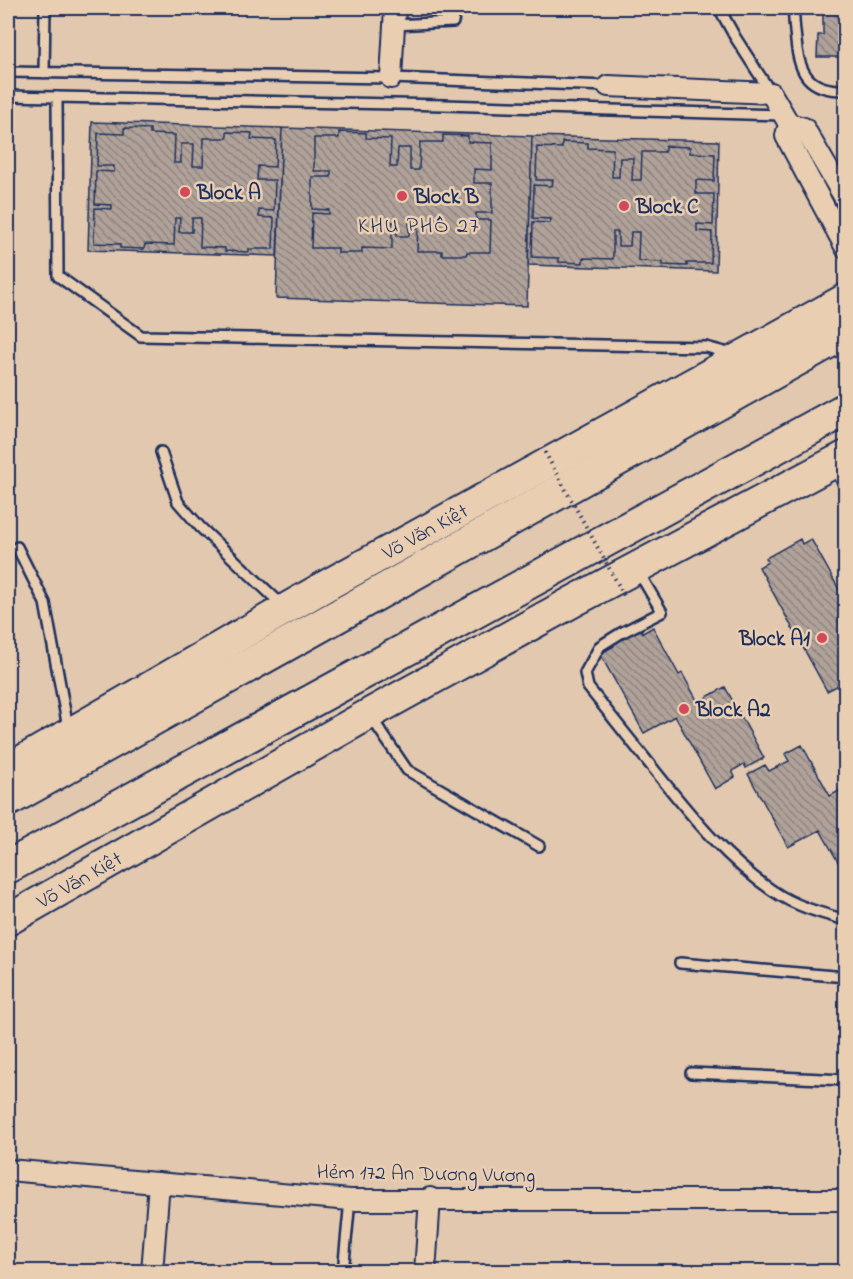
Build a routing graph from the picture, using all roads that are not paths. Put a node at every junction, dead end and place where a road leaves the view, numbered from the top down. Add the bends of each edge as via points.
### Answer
1 (45, 8) edge
2 (456, 8) edge
3 (719, 8) edge
4 (794, 8) edge
5 (394, 16) edge
6 (8, 72) edge
7 (44, 73) junction
8 (391, 78) junction
9 (608, 86) joint
10 (846, 90) edge
11 (771, 93) junction
12 (8, 96) edge
13 (57, 97) junction
14 (787, 120) junction
15 (846, 200) edge
16 (845, 247) edge
17 (846, 299) edge
18 (846, 332) edge
19 (743, 357) junction
20 (846, 409) edge
21 (161, 452) dead end
22 (841, 469) edge
23 (17, 547) dead end
24 (637, 569) junction
25 (286, 609) junction
26 (369, 714) junction
27 (69, 733) junction
28 (8, 769) edge
29 (8, 800) edge
30 (539, 846) dead end
31 (8, 867) edge
32 (8, 920) edge
33 (846, 920) edge
34 (680, 963) dead end
35 (846, 976) edge
36 (691, 1073) dead end
37 (846, 1080) edge
38 (8, 1170) edge
39 (159, 1183) junction
40 (430, 1198) junction
41 (350, 1200) junction
42 (846, 1200) edge
43 (152, 1272) edge
44 (343, 1272) edge
45 (425, 1272) edge

1 - 7 lane
2 - 5 lane via 453,22
3 - 11 lane
4 - 10 lane via 798,61 807,80 831,91
5 - 8 street
6 - 7 lane
7 - 8 lane
8 - 9 lane
9 - 11 street
11 - 14 street
12 - 13 lane
13 - 14 lane via 444,105
13 - 19 lane via 58,276 141,336 706,346
14 - 15 street via 804,128
14 - 16 street via 786,136
17 - 19 main road, Võ Văn Kiệt
18 - 29 highway, Võ Văn Kiệt
19 - 25 main road, Võ Văn Kiệt
20 - 31 highway
21 - 25 lane via 178,502
22 - 24 main road, Võ Văn Kiệt
23 - 27 lane via 45,603
24 - 26 main road, Võ Văn Kiệt
24 - 33 lane via 662,612 600,646 585,673 588,687 692,817 747,872 775,893 813,912
25 - 27 main road, Võ Văn Kiệt
26 - 30 lane via 407,770
26 - 32 main road, Võ Văn Kiệt
27 - 28 main road, Võ Văn Kiệt
34 - 35 lane
36 - 37 lane
38 - 39 street, Hẻm 172 An Dương Vương
39 - 41 street, Hẻm 172 An Dương Vương
39 - 43 street
40 - 41 street, Hẻm 172 An Dương Vương
40 - 42 street, Hẻm 172 An Dương Vương
40 - 45 street
41 - 44 lane

